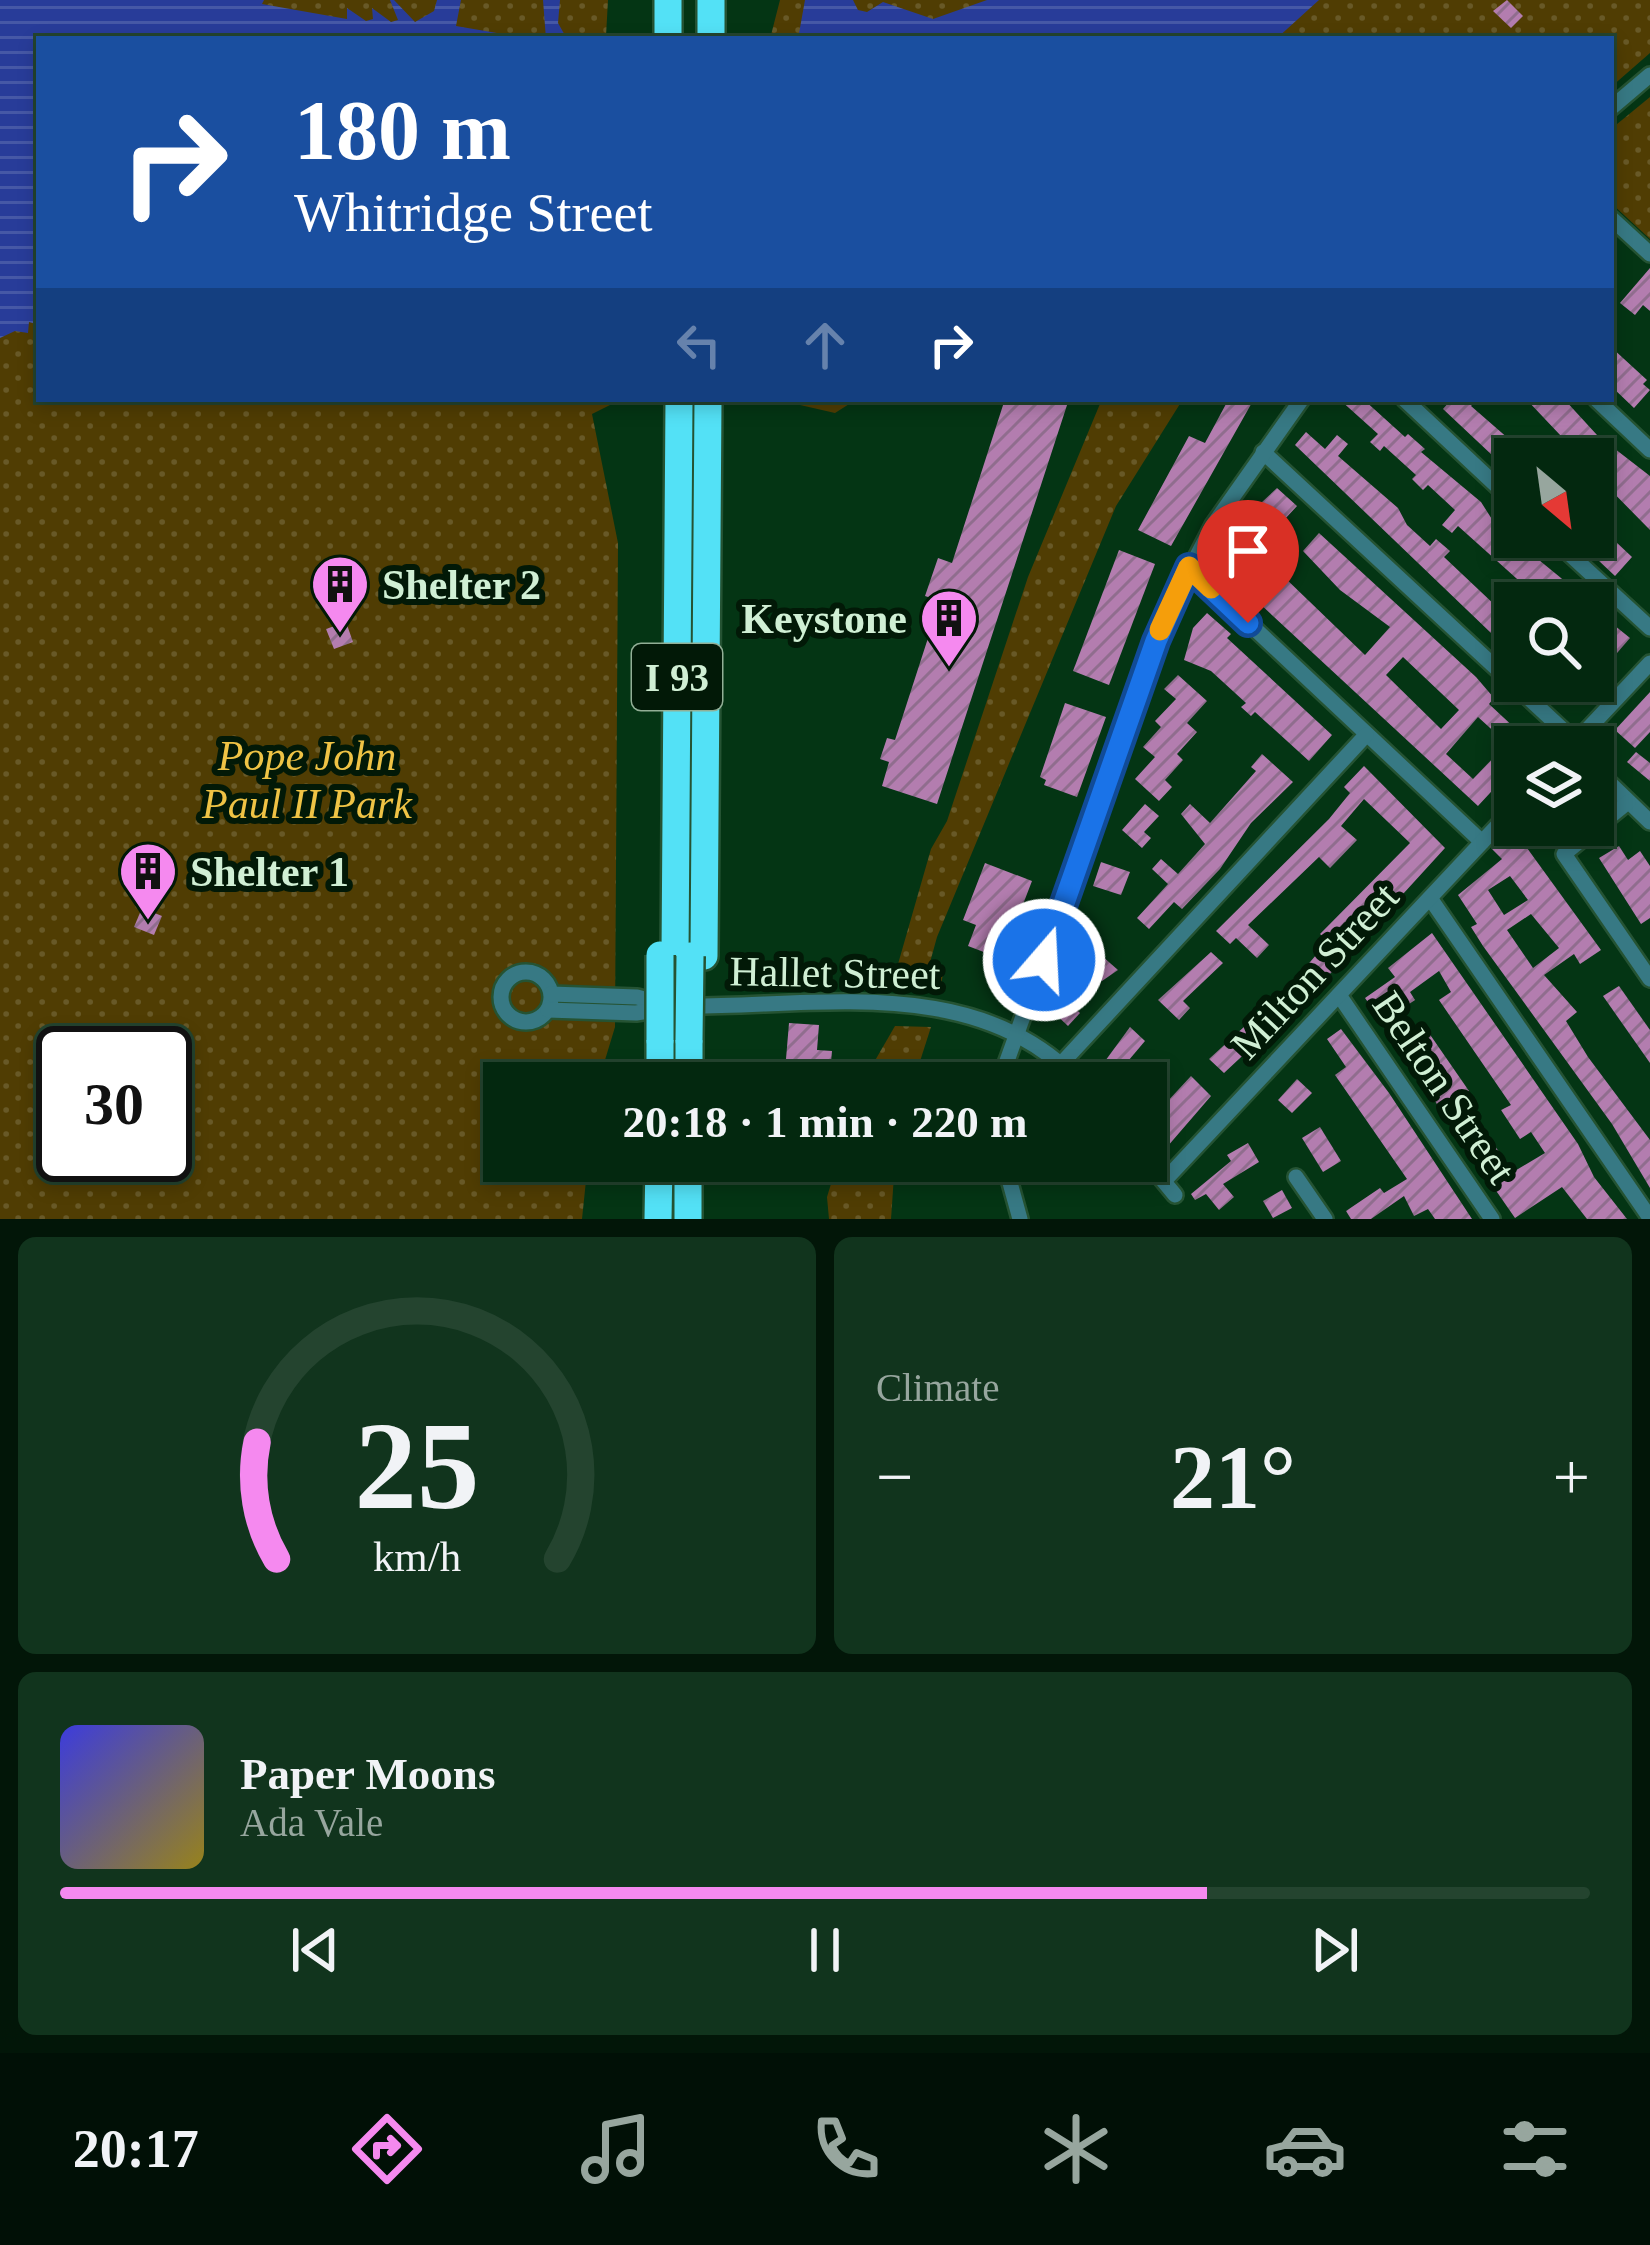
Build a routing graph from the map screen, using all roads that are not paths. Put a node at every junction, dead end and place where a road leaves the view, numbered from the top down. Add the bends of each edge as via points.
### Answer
1 (668, 0) edge
2 (682, 0) edge
3 (698, 0) edge
4 (712, 0) edge
5 (668, 36) edge
6 (682, 36) edge
7 (698, 36) edge
8 (711, 36) edge
9 (1650, 75) edge
10 (1614, 105) edge
11 (1614, 221) edge
12 (1650, 254) edge
13 (665, 402) edge
14 (679, 402) edge
15 (694, 402) edge
16 (708, 402) edge
17 (1300, 402) edge
18 (1407, 402) edge
19 (1599, 402) edge
20 (1650, 449) edge
21 (1263, 452) junction
22 (1494, 483) edge
23 (1574, 558) edge
24 (1189, 567) junction
25 (1650, 628) edge
26 (1650, 663) edge
27 (1552, 726) edge
28 (1592, 726) edge
29 (1366, 735) junction
30 (1614, 788) edge
31 (1628, 802) junction
32 (1650, 822) edge
33 (1494, 829) edge
34 (1482, 842) junction
35 (1430, 898) junction
36 (682, 956) junction
37 (1650, 979) edge
38 (1339, 995) junction
39 (549, 1002) dead end
40 (1016, 1036) junction
41 (682, 1040) junction
42 (671, 1062) edge
43 (677, 1062) edge
44 (686, 1062) edge
45 (693, 1062) edge
46 (1007, 1062) edge
47 (1058, 1062) edge
48 (1063, 1062) edge
49 (1296, 1177) dead end
50 (659, 1182) edge
51 (673, 1182) edge
52 (688, 1182) edge
53 (703, 1182) edge
54 (1010, 1182) edge
55 (1165, 1182) edge
56 (1650, 1218) edge
57 (658, 1219) edge
58 (672, 1219) edge
59 (688, 1219) edge
60 (702, 1219) edge
61 (1020, 1219) edge
62 (1325, 1219) edge
63 (1492, 1219) edge

1 - 5 highway
2 - 6 highway
3 - 7 highway
4 - 8 highway
9 - 10 street
11 - 12 street
13 - 36 highway, I 93
14 - 36 highway, I 93
15 - 36 highway, I 93
16 - 36 highway, I 93
17 - 21 street
18 - 22 street
19 - 20 street
21 - 24 street
21 - 27 street
23 - 25 street
24 - 29 street
24 - 40 street
26 - 28 street
29 - 34 street
29 - 48 street
30 - 31 street
31 - 32 street
31 - 37 street via 1564,854
33 - 34 street, Milton Street
34 - 35 street, Milton Street
35 - 38 street, Milton Street
35 - 56 street
36 - 41 highway, I 93, bridge
36 - 41 highway, I 93
38 - 55 street, Milton Street via 1170,1188
38 - 63 street, Belton Street
39 - 40 street, Hallet Street via 636,1013 770,1000 939,1007
40 - 46 street
40 - 47 street, Hallet Street
41 - 42 highway, I 93
41 - 43 highway, I 93
41 - 44 highway, I 93
41 - 45 highway, I 93
49 - 62 street
50 - 57 highway
51 - 58 highway
52 - 59 highway
53 - 60 highway
54 - 61 street

